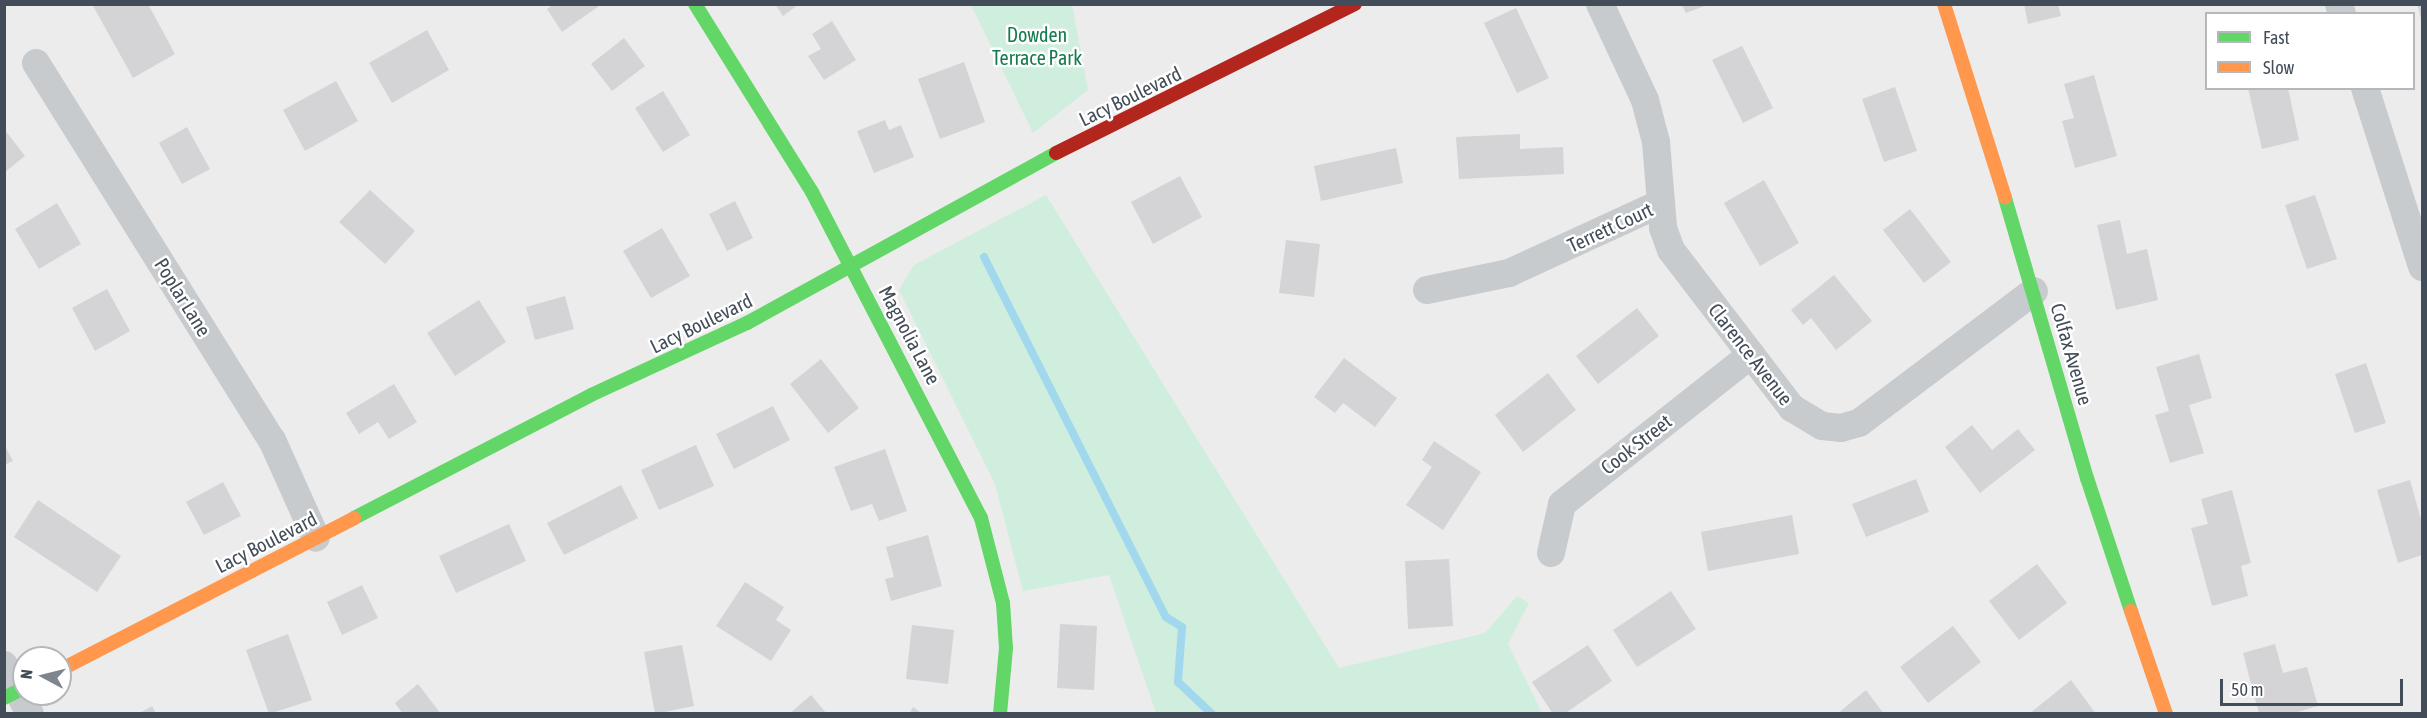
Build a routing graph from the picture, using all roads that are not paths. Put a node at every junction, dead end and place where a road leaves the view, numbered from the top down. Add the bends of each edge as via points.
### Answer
1 (695, 4) edge
2 (1355, 4) edge
3 (1600, 4) edge
4 (1944, 4) edge
5 (36, 63) dead end
6 (2366, 90) edge
7 (1661, 203) junction
8 (851, 266) junction
9 (2422, 267) edge
10 (1427, 290) dead end
11 (2034, 291) junction
12 (1751, 355) junction
13 (316, 538) junction
14 (1551, 553) dead end
15 (72, 664) edge
16 (4, 665) edge
17 (12, 683) edge
18 (1000, 714) edge
19 (2166, 714) edge

1 - 8 street, Magnolia Lane via 812,192
2 - 8 street, Lacy Boulevard via 1031,166
3 - 7 street, Terrett Court via 1645,100 1656,142
4 - 11 street, Colfax Avenue
5 - 13 street, Poplar Lane via 272,440
6 - 9 street
7 - 10 street, Terrett Court via 1509,273
7 - 12 street, Clarence Avenue via 1663,228 1671,250
8 - 13 street, Lacy Boulevard
8 - 18 street, Magnolia Lane via 981,518 1003,603 1006,648
11 - 12 street, Clarence Avenue via 1859,423 1841,428 1804,419
11 - 19 street, Colfax Avenue via 2087,478
12 - 14 street, Cook Street via 1562,504
13 - 15 street, Lacy Boulevard
16 - 17 street

